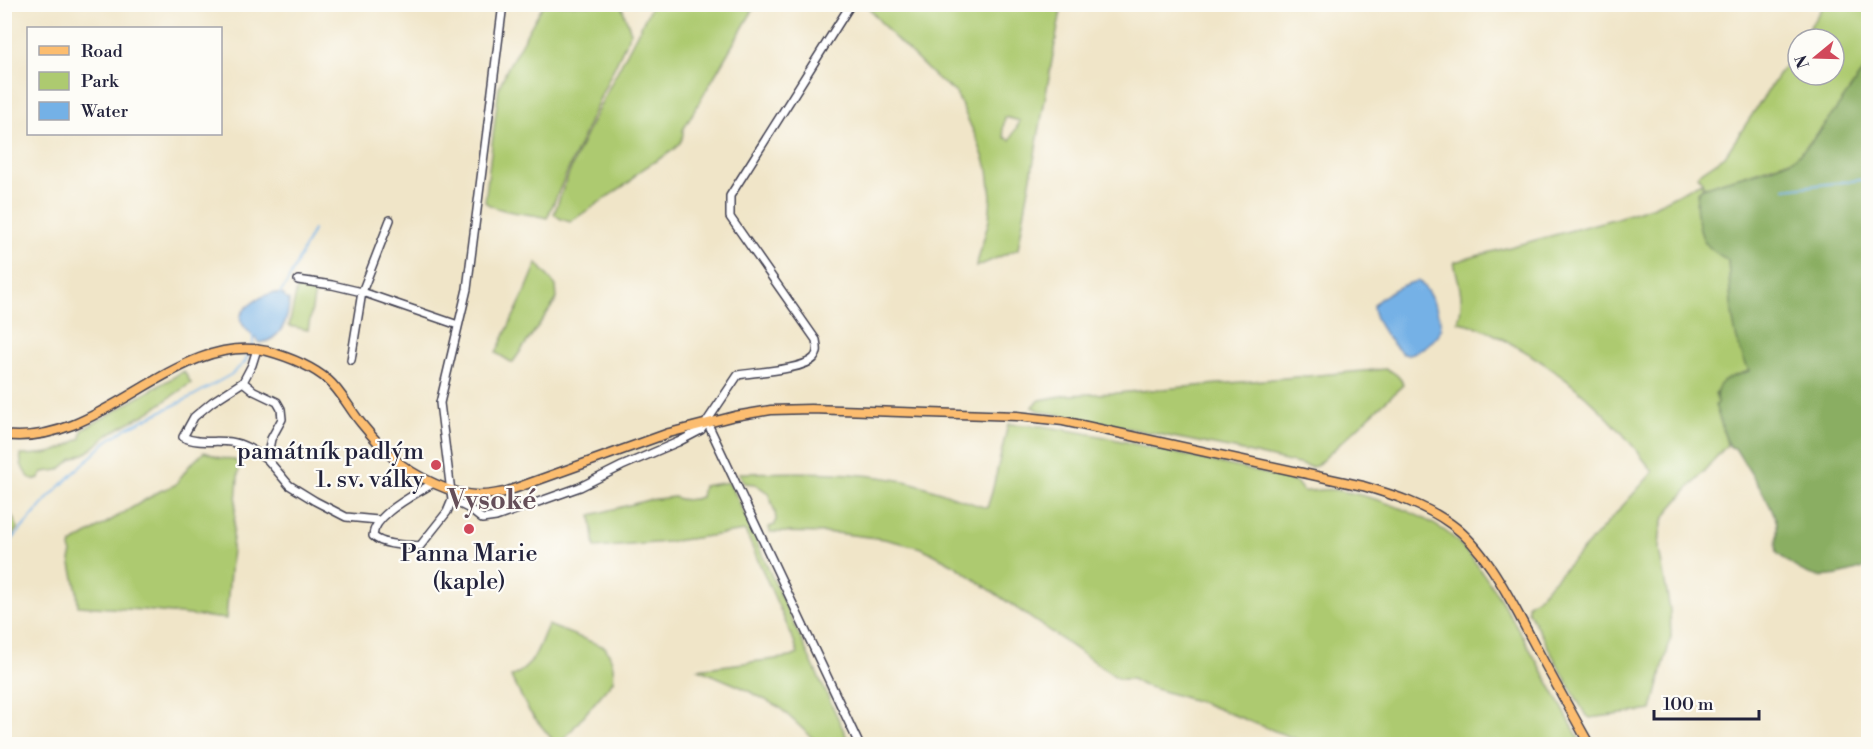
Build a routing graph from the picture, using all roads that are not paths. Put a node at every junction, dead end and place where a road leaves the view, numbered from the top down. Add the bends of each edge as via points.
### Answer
1 (503, 4) edge
2 (851, 4) edge
3 (390, 220) dead end
4 (298, 280) dead end
5 (362, 292) junction
6 (458, 325) junction
7 (257, 349) junction
8 (351, 360) dead end
9 (243, 382) junction
10 (707, 422) junction
11 (4, 435) edge
12 (267, 459) junction
13 (433, 483) junction
14 (450, 490) junction
15 (452, 500) junction
16 (378, 520) junction
17 (859, 744) edge
18 (1589, 744) edge

1 - 6 street via 467,289
2 - 10 street via 730,196 730,217 816,340 818,351 813,360 800,366 738,375
3 - 5 street
4 - 5 street
5 - 6 street
5 - 8 street
6 - 14 street via 440,404
7 - 9 street
7 - 11 main road via 210,354 100,413 57,430
7 - 13 main road via 295,360 330,381 392,457
9 - 12 street via 277,402 281,409 282,419 271,439
9 - 12 street via 195,417 183,437 233,443
10 - 14 main road via 505,492 481,496
10 - 15 street via 701,430 678,442 580,487 496,517 482,519
10 - 17 street
10 - 18 main road via 771,410 811,409 1017,416 1074,423 1392,495 1426,508 1453,525 1485,560
12 - 16 street via 289,485 315,501 346,517
13 - 14 main road
13 - 16 street
14 - 15 street
15 - 16 street via 420,546 377,540 373,536

